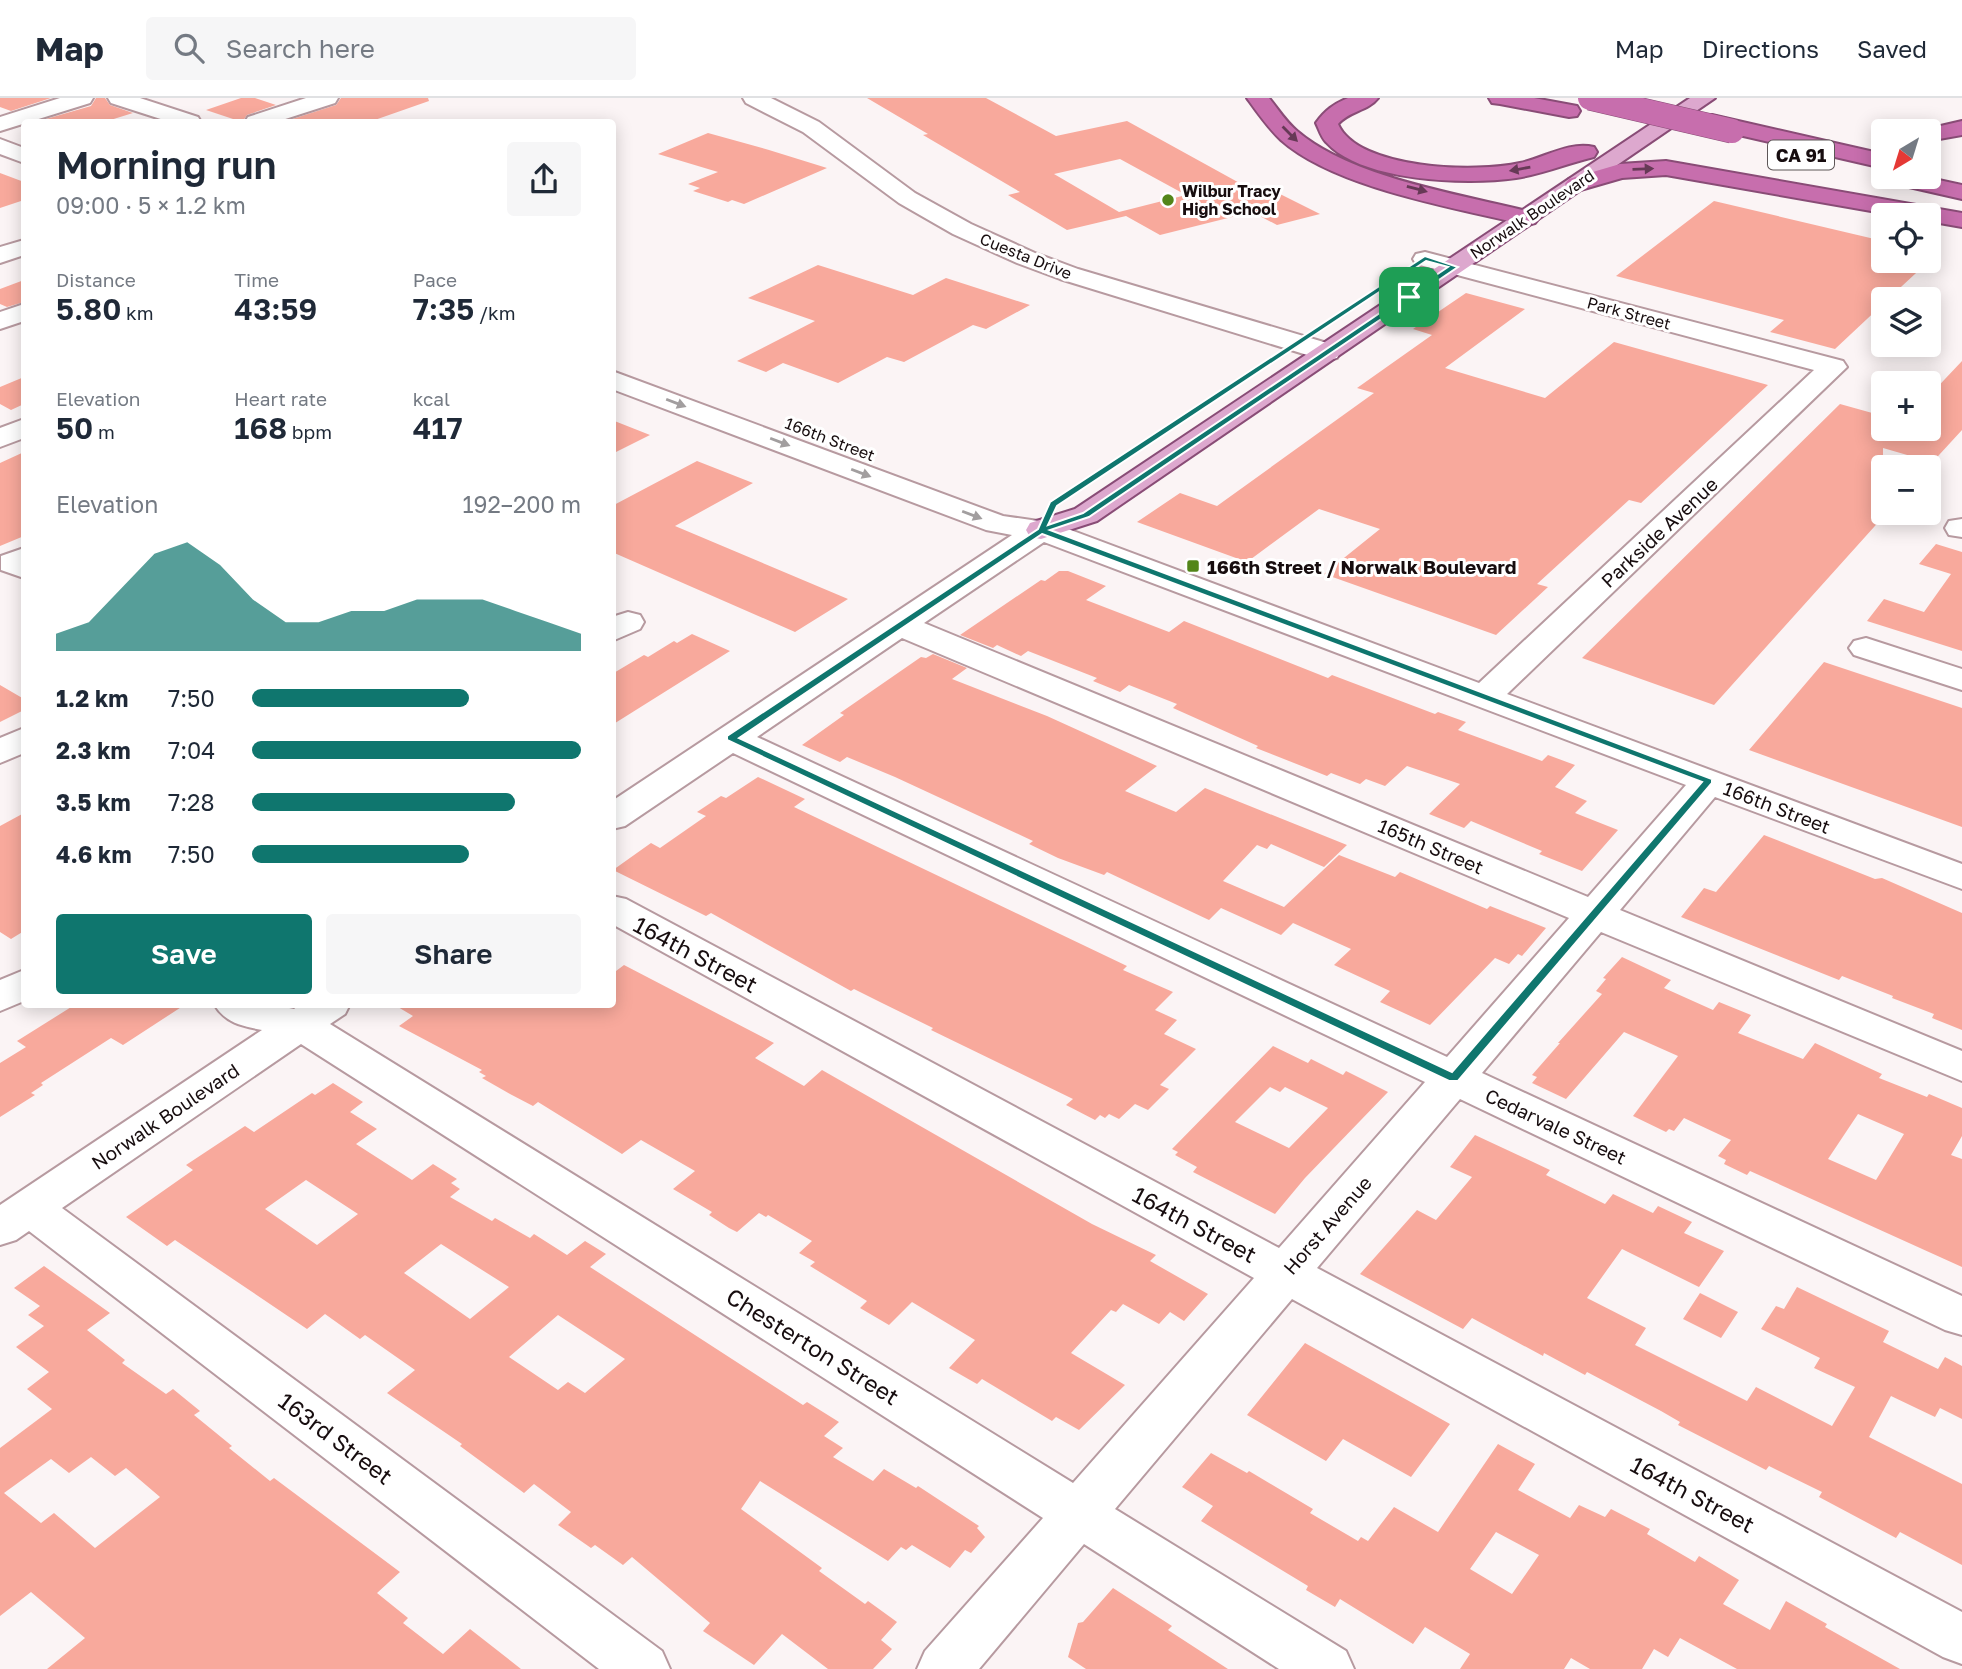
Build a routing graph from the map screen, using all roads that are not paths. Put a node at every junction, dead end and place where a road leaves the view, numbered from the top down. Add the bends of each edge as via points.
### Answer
1 (82, 98) edge
2 (108, 98) edge
3 (119, 98) edge
4 (327, 98) edge
5 (754, 98) edge
6 (1258, 98) edge
7 (1367, 98) edge
8 (1500, 98) edge
9 (1667, 98) edge
10 (1678, 98) edge
11 (1704, 98) edge
12 (1622, 99) edge
13 (1577, 102) edge
14 (36, 119) edge
15 (41, 119) edge
16 (181, 119) edge
17 (265, 119) edge
18 (1721, 126) junction
19 (1962, 128) edge
20 (1842, 130) dead end
21 (8, 132) edge
22 (1941, 132) edge
23 (1871, 150) edge
24 (21, 152) edge
25 (1586, 152) junction
26 (1871, 160) edge
27 (1941, 166) edge
28 (1962, 170) edge
29 (1871, 171) edge
30 (1941, 176) edge
31 (1962, 181) edge
32 (1577, 184) junction
33 (1941, 187) edge
34 (1962, 192) edge
35 (1526, 200) junction
36 (1498, 210) junction
37 (1962, 220) edge
38 (21, 248) edge
39 (0, 256) edge
40 (1425, 258) junction
41 (1454, 267) junction
42 (21, 313) edge
43 (0, 321) edge
44 (1297, 344) junction
45 (1327, 352) junction
46 (616, 359) edge
47 (1833, 368) joint
48 (616, 381) edge
49 (21, 429) edge
50 (0, 438) edge
51 (1041, 530) junction
52 (21, 558) edge
53 (21, 568) edge
54 (900, 625) junction
55 (1866, 648) dead end
56 (1962, 680) edge
57 (1485, 697) junction
58 (731, 738) junction
59 (21, 741) edge
60 (0, 752) edge
61 (21, 768) edge
62 (0, 778) edge
63 (1709, 781) junction
64 (616, 815) edge
65 (1962, 877) edge
66 (616, 910) edge
67 (1594, 914) junction
68 (21, 985) edge
69 (0, 998) edge
70 (240, 1008) edge
71 (308, 1011) edge
72 (1962, 1067) edge
73 (1454, 1078) junction
74 (15, 1218) edge
75 (1285, 1273) junction
76 (1962, 1317) edge
77 (1079, 1513) junction
78 (1962, 1640) edge
79 (642, 1669) edge
80 (945, 1669) edge
81 (1326, 1669) edge

1 - 14 street
2 - 15 street
3 - 16 street
4 - 17 street
5 - 44 street, Cuesta Drive via 811,127 907,198 962,229 1069,274
6 -> 36 highway via 1290,137 1329,161
25 -> 7 highway via 1518,170 1480,174 1444,174 1380,162 1334,138 1327,123 1338,110
8 - 13 highway
9 - 25 main road, Norwalk Boulevard
10 - 18 highway
11 - 32 main road, Norwalk Boulevard
12 - 18 highway, bridge
13 - 18 highway
18 - 20 highway
18 - 23 highway, CA 91
18 - 26 highway
18 - 29 highway, CA 91
19 - 22 highway
21 - 24 street
25 - 35 main road, Norwalk Boulevard
27 - 28 highway
30 - 31 highway
32 - 35 main road, Norwalk Boulevard
32 -> 37 highway via 1620,171 1665,168
33 - 34 highway
35 - 36 highway
35 - 41 main road, Norwalk Boulevard
36 - 40 main road, Norwalk Boulevard
38 - 39 street
40 - 41 street, Park Street
40 - 44 main road, Norwalk Boulevard
41 - 45 main road, Norwalk Boulevard
41 - 47 street, Park Street
42 - 43 street
44 - 45 street, Cuesta Drive
44 - 51 main road, Norwalk Boulevard via 1053,504
45 - 51 main road, Norwalk Boulevard via 1086,515
46 - 51 street, 166th Street via 1018,510
47 - 57 street, Parkside Avenue
48 -> 51 street, 166th Street via 997,524
49 - 50 street
51 - 54 street, Norwalk Boulevard
51 - 57 street, 166th Street
52 - 53 street via 12,563
54 - 58 street, Norwalk Boulevard
54 - 67 street, 165th Street
55 - 56 street
57 - 63 street, 166th Street
58 - 64 street, Norwalk Boulevard
58 - 73 street, Cedarvale Street
59 - 60 street
61 - 62 street
63 - 65 street, 166th Street
63 - 67 street, Horst Avenue
66 - 75 street, 164th Street
67 - 72 street, 165th Street
67 - 73 street, Horst Avenue
68 - 69 street
70 - 71 street via 248,1014
71 - 74 street, Norwalk Boulevard
71 - 77 street, Chesterton Street
73 - 75 street, Horst Avenue
73 - 76 street, Cedarvale Street
74 - 79 street, 163rd Street
75 - 77 street, Horst Avenue
75 - 78 street, 164th Street
77 - 80 street, Horst Avenue
77 - 81 street, Chesterton Street

